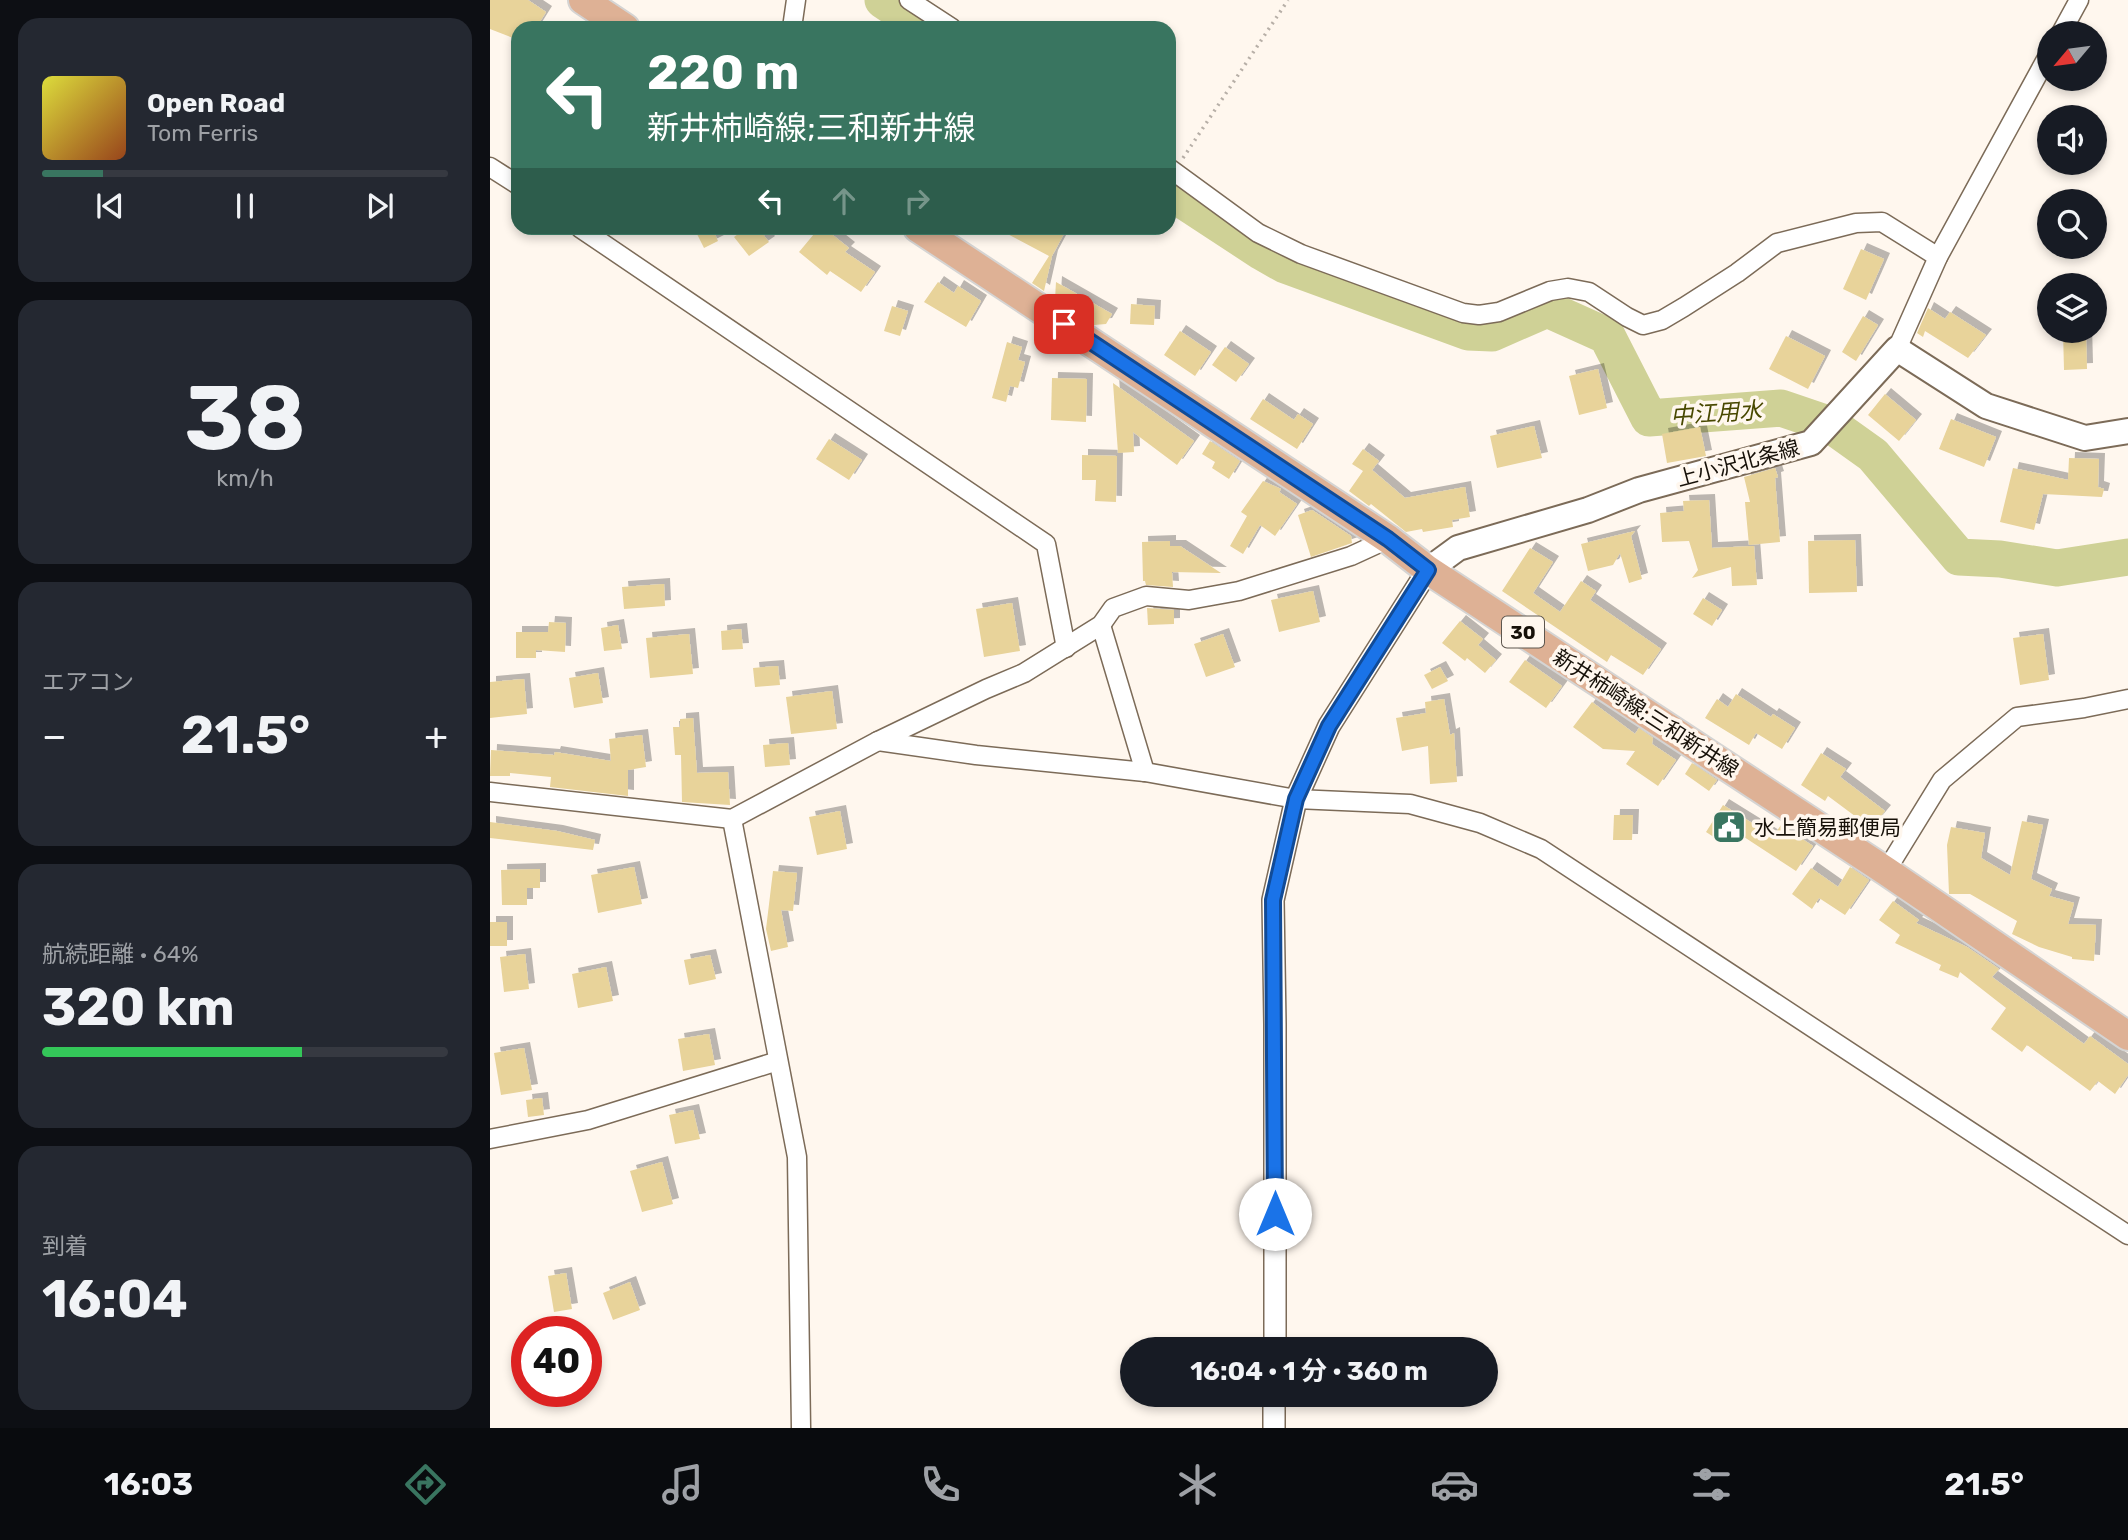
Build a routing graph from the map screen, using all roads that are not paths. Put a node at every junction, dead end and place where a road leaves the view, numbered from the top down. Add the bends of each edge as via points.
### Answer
1 (583, 0) edge
2 (796, 0) edge
3 (909, 0) edge
4 (2079, 0) edge
5 (614, 21) edge
6 (793, 21) edge
7 (941, 21) edge
8 (2068, 21) edge
9 (2037, 76) edge
10 (490, 167) edge
11 (1176, 172) edge
12 (511, 180) edge
13 (590, 235) edge
14 (929, 235) edge
15 (1938, 257) junction
16 (1897, 349) junction
17 (2128, 431) edge
18 (1388, 539) junction
19 (1428, 570) junction
20 (1101, 625) junction
21 (1066, 648) junction
22 (2128, 699) edge
23 (878, 741) junction
24 (1145, 772) junction
25 (490, 792) edge
26 (1296, 799) junction
27 (732, 820) junction
28 (1886, 871) junction
29 (2128, 1035) edge
30 (778, 1061) junction
31 (490, 1139) edge
32 (2128, 1235) edge
33 (1275, 1337) edge
34 (1274, 1407) edge
35 (801, 1428) edge
36 (1274, 1428) edge

1 - 5 main road
2 - 6 street
3 - 7 street
4 - 8 street
9 - 15 street
10 - 12 street
11 - 15 street via 1258,233 1301,254 1479,315 1568,289 1589,292 1643,325 1684,307 1777,243 1856,223 1882,222
13 - 21 street via 1045,544
14 - 18 main road, 新井柿崎線;三和新井線 / 30
15 - 16 street
16 - 17 main road via 1986,406 2085,438
16 - 19 main road, 上小沢北条線 via 1811,443 1639,490 1458,548
18 - 19 main road, 新井柿崎線;三和新井線 / 30
18 - 20 street via 1351,556 1239,591 1189,600 1146,596 1112,608
19 - 26 street via 1329,726
19 - 28 main road, 新井柿崎線;三和新井線 / 30
20 - 21 street
20 - 24 street
21 - 23 street via 1024,673
22 - 28 street via 2017,717 1942,780
23 - 24 street
23 - 27 street
24 - 26 street
25 - 27 street
26 - 32 street via 1410,804 1480,823 1541,849
26 - 33 street via 1273,900
27 - 30 street
28 - 29 main road, 新井柿崎線;三和新井線 / 30
30 - 31 street via 588,1120
30 - 35 street via 797,1157
34 - 36 street

